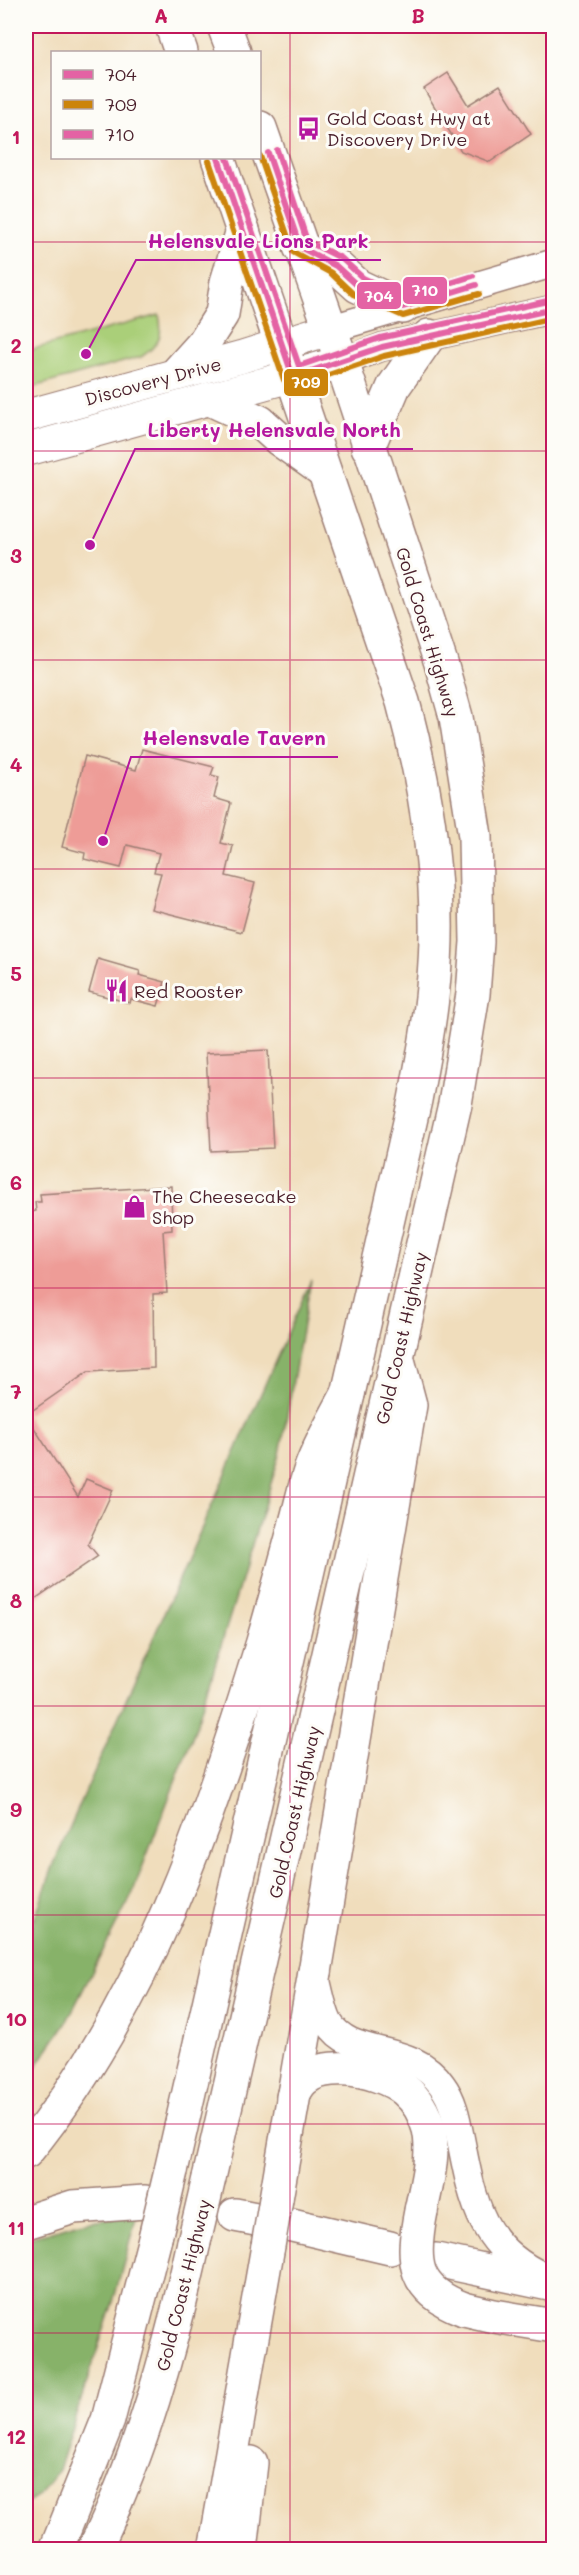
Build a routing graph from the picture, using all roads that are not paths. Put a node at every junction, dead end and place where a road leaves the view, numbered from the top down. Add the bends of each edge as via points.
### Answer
1 (172, 26) edge
2 (224, 26) edge
3 (181, 51) edge
4 (234, 51) edge
5 (261, 131) edge
6 (218, 159) edge
7 (243, 230) junction
8 (300, 247) junction
9 (554, 263) edge
10 (403, 307) junction
11 (554, 309) edge
12 (330, 329) junction
13 (429, 336) junction
14 (280, 344) junction
15 (342, 362) junction
16 (176, 374) junction
17 (293, 377) junction
18 (210, 399) junction
19 (26, 416) edge
20 (368, 447) junction
21 (26, 450) edge
22 (324, 471) junction
23 (397, 1356) junction
24 (348, 1394) junction
25 (315, 1972) junction
26 (293, 2097) junction
27 (26, 2152) edge
28 (145, 2202) tunnel mouth
29 (253, 2218) junction
30 (26, 2222) edge
31 (390, 2248) dead end
32 (436, 2260) dead end
33 (554, 2280) edge
34 (554, 2285) edge
35 (554, 2326) edge
36 (243, 2391) junction
37 (56, 2550) edge
38 (94, 2550) edge
39 (215, 2550) edge
40 (241, 2550) edge

1 - 3 highway
2 - 4 highway
5 - 8 highway, Gold Coast Highway
6 - 7 highway, Gold Coast Highway
7 - 14 highway, Gold Coast Highway
7 - 16 highway via 222,314 203,344
8 - 10 highway via 336,266 358,286
8 - 12 highway, Gold Coast Highway
9 - 10 street
10 - 12 street
11 - 13 street
12 - 14 main road, Discovery Drive
12 - 15 highway, Gold Coast Highway
13 - 15 street
13 - 20 highway via 394,386
14 - 16 main road, Discovery Drive
14 - 17 highway, Gold Coast Highway
15 - 17 main road, Discovery Drive
15 - 20 highway, Gold Coast Highway
16 - 19 main road, Discovery Drive
17 - 18 main road, Discovery Drive
17 - 22 highway, Gold Coast Highway
18 - 21 main road, Discovery Drive
18 - 22 highway via 256,420
20 - 23 highway, Gold Coast Highway via 456,717 475,836 477,890 477,942 466,1046
22 - 24 highway, Gold Coast Highway via 383,641 417,756 430,836 435,927 434,986 425,1047
23 - 25 highway via 410,1405
23 - 38 highway, Gold Coast Highway, bridge via 170,2345 135,2455
24 - 27 highway via 312,1464 276,1598 230,1744 152,1952 78,2084
24 - 37 highway, Gold Coast Highway, bridge via 155,2238 108,2420
25 - 26 highway
25 - 33 street via 326,2016 339,2035 411,2059 440,2082 454,2110 471,2193 486,2229 509,2256
26 - 29 highway
26 - 35 highway, bridge via 304,2080 341,2068 368,2072 405,2091 421,2109 430,2141 416,2251 419,2274 434,2294 464,2308
28 - 30 highway via 73,2207
29 - 31 highway
29 - 36 highway
32 - 34 highway
36 - 39 highway
36 - 40 highway via 254,2422

